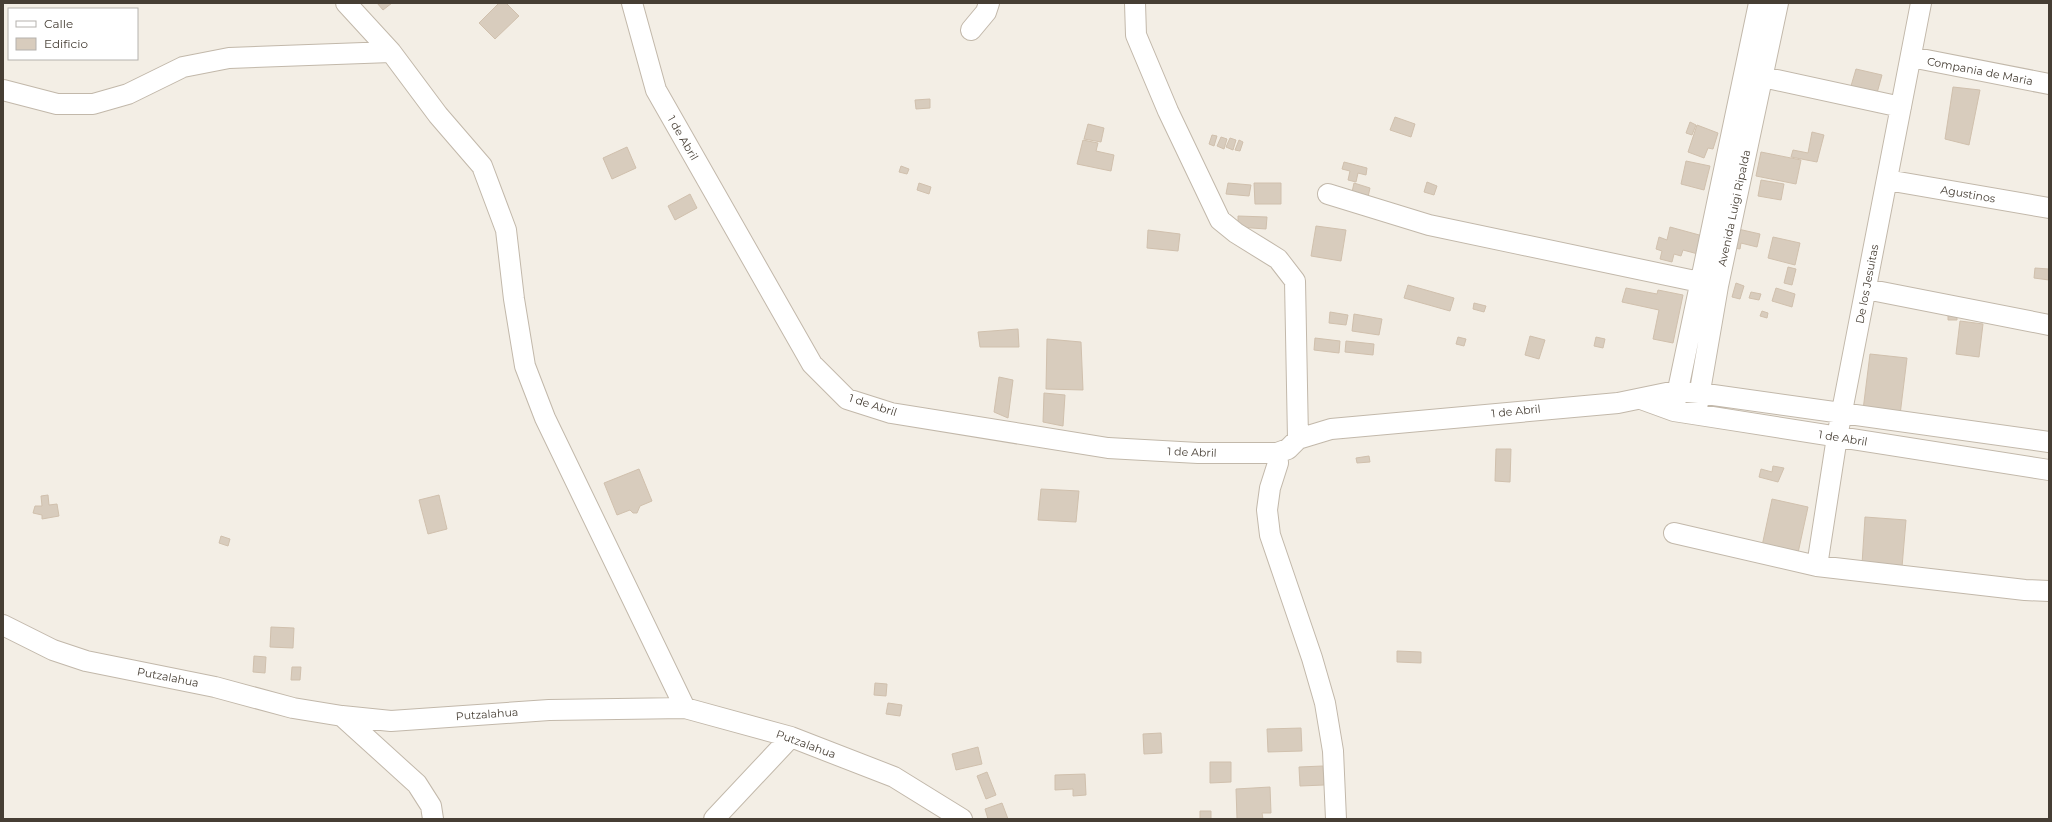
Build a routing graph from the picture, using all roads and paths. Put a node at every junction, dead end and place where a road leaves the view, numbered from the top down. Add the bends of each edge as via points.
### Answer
1 (346, 3) edge
2 (632, 3) edge
3 (990, 3) edge
4 (1135, 3) edge
5 (1759, 3) edge
6 (1778, 3) edge
7 (1921, 3) edge
8 (971, 30) dead end
9 (391, 52) junction
10 (1911, 57) junction
11 (1753, 75) junction
12 (2049, 84) edge
13 (3, 90) edge
14 (1901, 107) junction
15 (1887, 180) junction
16 (1328, 194) dead end
17 (2049, 208) edge
18 (1709, 284) junction
19 (1866, 289) junction
20 (2049, 325) edge
21 (1699, 393) junction
22 (1675, 401) junction
23 (1696, 414) junction
24 (1842, 414) junction
25 (1837, 437) junction
26 (1298, 439) junction
27 (2049, 442) edge
28 (1277, 453) junction
29 (2049, 470) edge
30 (1674, 533) dead end
31 (1817, 566) junction
32 (2049, 591) edge
33 (3, 625) edge
34 (685, 708) junction
35 (342, 716) junction
36 (791, 737) junction
37 (433, 819) edge
38 (714, 819) edge
39 (962, 819) edge
40 (1336, 819) edge

1 - 9 street
2 - 28 street, 1 de Abril via 656,90 812,364 847,399 891,413 1108,448 1198,453
3 - 8 street
4 - 26 street via 1136,35 1168,111 1220,220 1278,259 1295,281
5 - 11 street, Avenida Luigi Ripalda
6 - 11 street, Avenida Luigi Ripalda
7 - 10 street, De los Jesuitas
9 - 13 street via 229,58 183,67 128,94 93,104 57,104
9 - 34 street via 438,115 482,166 506,230 525,366 544,418
10 - 12 street, Compania de Maria
10 - 14 street, De los Jesuitas
11 - 14 street
11 - 18 street, Avenida Luigi Ripalda
14 - 15 street, De los Jesuitas
15 - 17 street, Agustinos
15 - 19 street, De los Jesuitas
16 - 18 street via 1429,225
18 - 21 street, Avenida Luigi Ripalda
18 - 22 street, Avenida Luigi Ripalda
19 - 20 street
19 - 24 street, De los Jesuitas
21 - 22 street, 1 de Abril
21 - 23 street, Avenida Luigi Ripalda
21 - 24 street, 1 de Abril
22 - 23 street, 1 de Abril
22 - 26 street, 1 de Abril via 1639,398 1618,403 1331,429
23 - 25 street, 1 de Abril
24 - 25 street, De los Jesuitas
24 - 27 street, 1 de Abril
25 - 29 street, 1 de Abril
25 - 31 street, De los Jesuitas
26 - 28 street via 1288,449
28 - 40 street via 1278,463 1270,488 1267,510 1270,535 1325,703 1333,751
30 - 31 street
31 - 32 street
33 - 35 street, Putzalahua via 53,650 86,661 215,687 293,708
34 - 35 street, Putzalahua via 549,710 392,721
34 - 36 street, Putzalahua
35 - 37 street via 417,784 431,806
36 - 38 street
36 - 39 street, Putzalahua via 894,777

